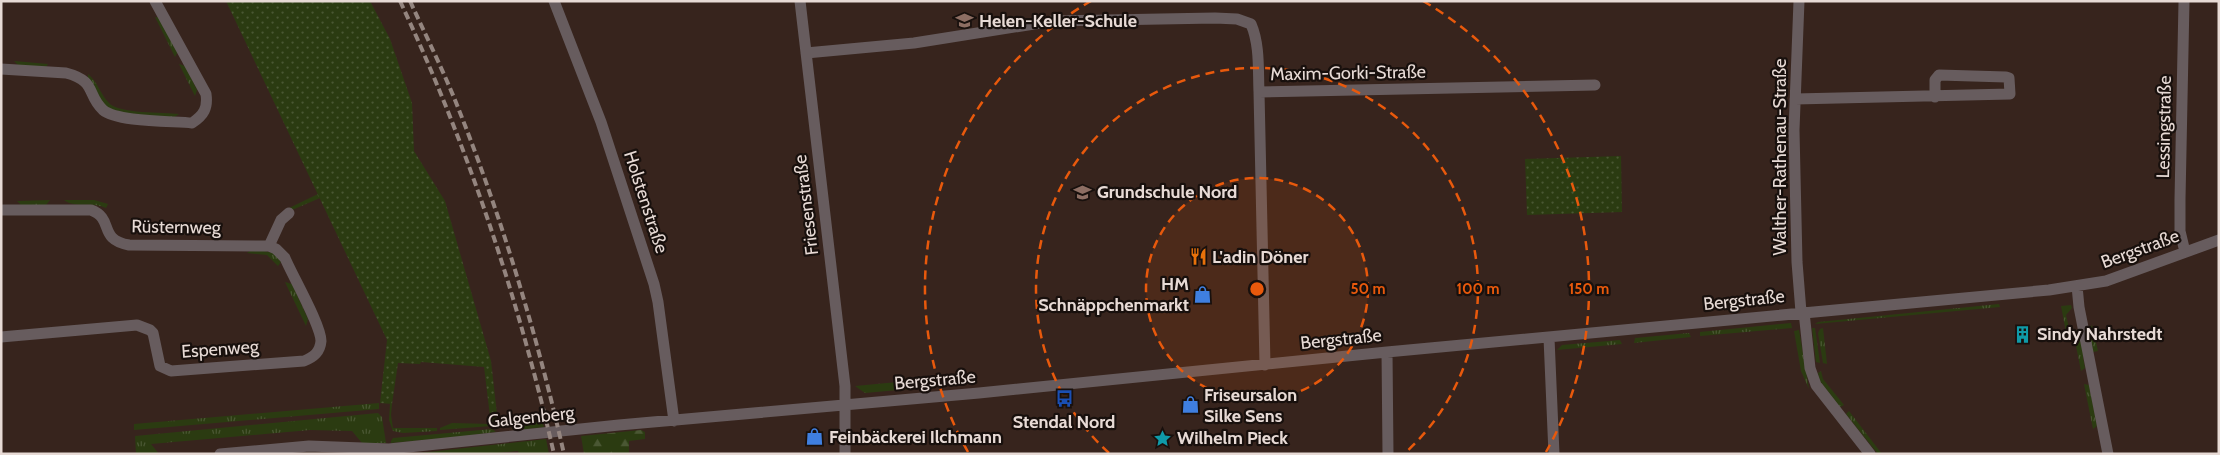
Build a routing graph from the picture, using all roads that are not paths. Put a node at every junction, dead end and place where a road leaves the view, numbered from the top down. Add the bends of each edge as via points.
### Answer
1 (155, 1) edge
2 (554, 1) edge
3 (800, 1) edge
4 (1799, 1) edge
5 (2184, 1) edge
6 (806, 53) junction
7 (1, 69) edge
8 (1595, 84) dead end
9 (1259, 92) junction
10 (1934, 97) junction
11 (1795, 99) junction
12 (1, 210) edge
13 (289, 212) dead end
14 (2219, 240) edge
15 (269, 246) junction
16 (2185, 252) junction
17 (2077, 286) junction
18 (1802, 312) junction
19 (1, 337) edge
20 (1549, 338) junction
21 (1387, 352) junction
22 (1265, 365) junction
23 (846, 405) junction
24 (674, 421) junction
25 (220, 454) edge
26 (846, 454) edge
27 (1388, 454) edge
28 (1554, 454) edge
29 (1870, 454) edge
30 (2108, 454) edge

1 - 7 street via 206,94 208,104 202,116 192,122 118,117 104,110 88,84 76,76
2 - 24 street, Holstenstraße via 601,122 654,284
3 - 6 street, Friesenstraße
4 - 11 street, Walther-Rathenau-Straße
5 - 16 street, Lessingstraße via 2180,231
6 - 9 street, Maxim-Gorki-Straße via 914,43 1053,21 1237,19 1251,24 1255,34
6 - 23 street, Friesenstraße
8 - 9 street, Maxim-Gorki-Straße
9 - 22 street
10 - 10 street via 2010,94 2010,81 2006,77 1939,75 1935,80
10 - 11 street
11 - 18 street, Walther-Rathenau-Straße via 1795,214
12 - 15 street, Rüsternweg via 91,210 102,217 116,243 129,245
13 - 15 street via 278,224
14 - 16 street, Bergstraße
15 - 19 street, Espenweg via 285,258 321,338 319,349 312,358 304,361 170,371 160,366 153,333 137,326
16 - 17 street, Bergstraße via 2106,281
17 - 18 street, Bergstraße
17 - 30 street
18 - 20 street, Bergstraße
18 - 29 street, Walther-Rathenau-Straße via 1810,368 1816,385
20 - 21 street, Bergstraße
20 - 28 street
21 - 22 street, Bergstraße
21 - 27 street
22 - 23 street, Bergstraße
23 - 24 street, Galgenberg
23 - 26 street, Friesenstraße
24 - 25 street, Galgenberg via 389,449 309,446

